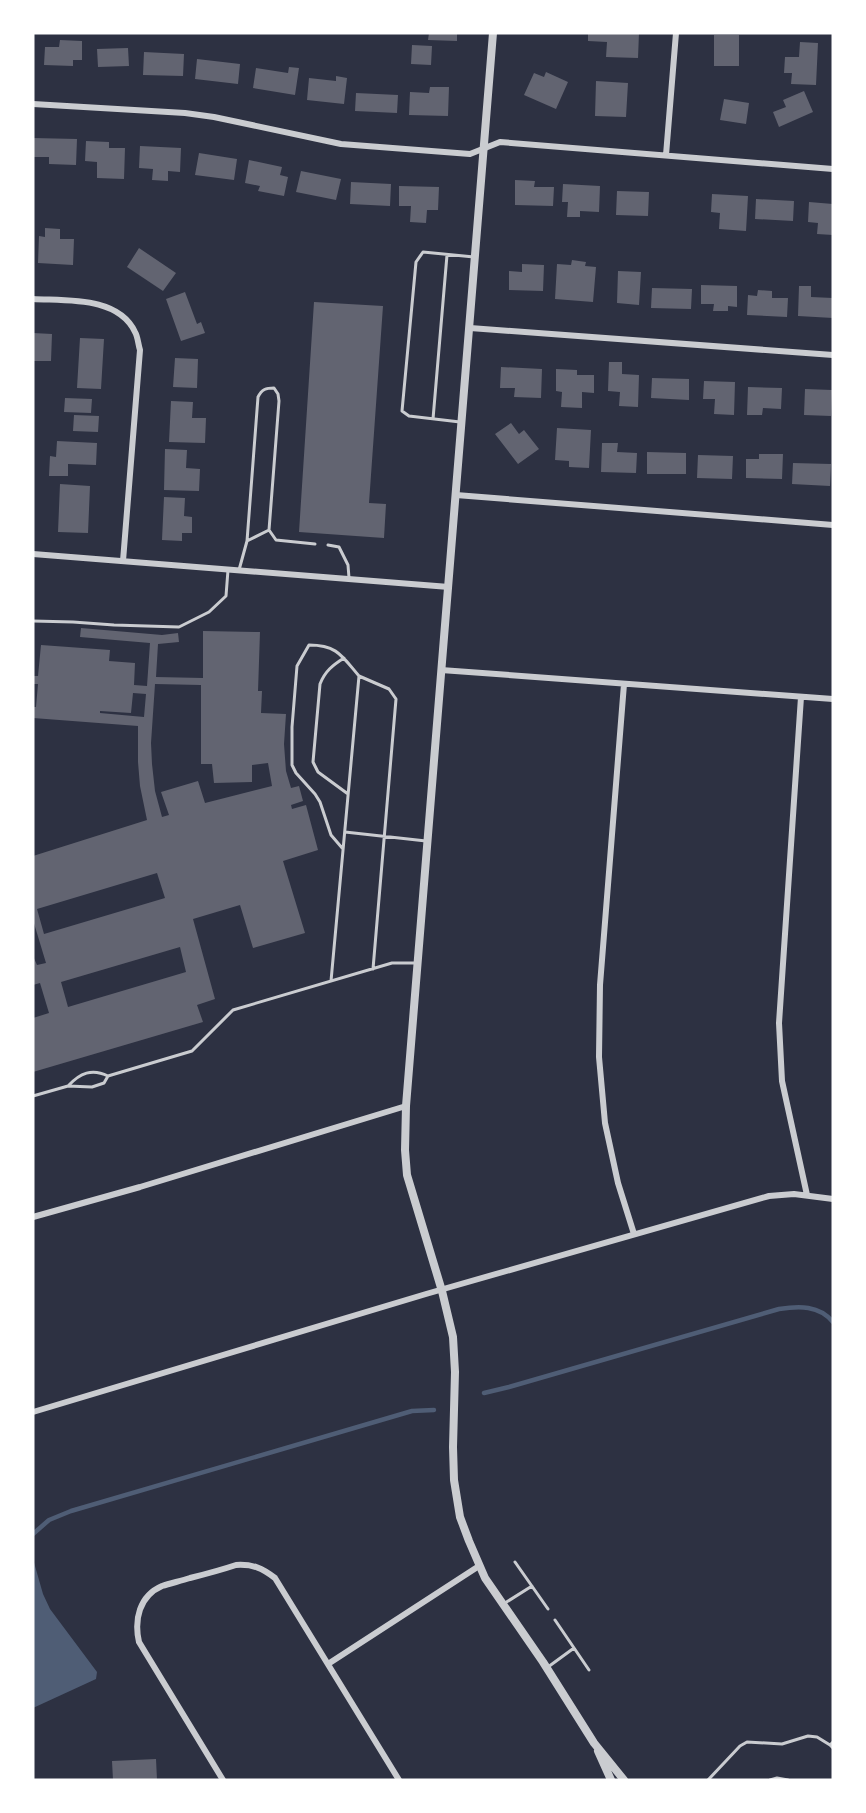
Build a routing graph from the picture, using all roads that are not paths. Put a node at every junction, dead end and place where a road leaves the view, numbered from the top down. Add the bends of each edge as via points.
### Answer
1 (493, 33) edge
2 (676, 33) edge
3 (33, 104) edge
4 (484, 150) junction
5 (666, 155) junction
6 (833, 169) edge
7 (447, 255) junction
8 (475, 257) junction
9 (33, 298) edge
10 (470, 328) junction
11 (833, 355) edge
12 (433, 418) junction
13 (462, 422) junction
14 (456, 495) junction
15 (833, 525) edge
16 (269, 530) junction
17 (248, 541) junction
18 (315, 544) dead end
19 (328, 545) dead end
20 (33, 554) edge
21 (123, 561) junction
22 (228, 569) junction
23 (239, 570) junction
24 (349, 579) junction
25 (449, 587) junction
26 (33, 621) edge
27 (344, 658) junction
28 (441, 670) junction
29 (359, 676) junction
30 (624, 684) junction
31 (801, 697) junction
32 (833, 699) edge
33 (348, 794) junction
34 (345, 832) junction
35 (384, 837) junction
36 (427, 841) junction
37 (343, 850) junction
38 (418, 963) junction
39 (373, 969) junction
40 (331, 981) junction
41 (108, 1076) junction
42 (68, 1086) junction
43 (33, 1096) edge
44 (406, 1106) junction
45 (807, 1195) junction
46 (833, 1199) edge
47 (33, 1217) edge
48 (634, 1234) junction
49 (442, 1291) junction
50 (33, 1412) edge
51 (515, 1562) dead end
52 (479, 1566) junction
53 (532, 1586) junction
54 (503, 1604) junction
55 (548, 1609) dead end
56 (555, 1620) dead end
57 (574, 1648) junction
58 (328, 1664) junction
59 (547, 1668) junction
60 (589, 1670) dead end
61 (594, 1743) junction
62 (832, 1745) edge
63 (223, 1780) edge
64 (399, 1780) edge
65 (611, 1780) edge
66 (624, 1780) edge
67 (708, 1780) edge
68 (770, 1780) edge
69 (788, 1780) edge

1 - 4 street
2 - 5 street
3 - 4 street via 185,113 341,144 470,154
4 - 5 street via 500,142
4 - 8 street
5 - 6 street
7 - 8 lane
7 - 12 lane
7 - 12 lane via 423,252 416,262 402,411 409,416
8 - 10 street
9 - 21 street via 113,309 135,332 140,350
10 - 11 street
10 - 13 street
12 - 13 lane
13 - 14 street
14 - 15 street
14 - 25 street
16 - 17 lane
16 - 17 lane via 279,401 274,388 261,391 258,397
16 - 18 lane via 276,540
17 - 23 lane
19 - 24 lane via 339,547 348,565
20 - 21 street
21 - 22 street
22 - 23 street
22 - 26 lane via 226,596 209,612 178,627
23 - 24 street
24 - 25 street
25 - 28 street
27 - 29 lane
27 - 33 lane via 330,667 320,684 313,762 318,772
27 - 37 lane via 328,646 309,645 305,650 297,666 291,752 296,773 321,802 331,835
28 - 30 street
28 - 36 street
29 - 33 lane
29 - 35 lane via 389,689 396,699
30 - 31 street
30 - 48 street via 600,985 599,1057 605,1123
31 - 32 street
31 - 45 street via 779,1023 782,1082
33 - 34 lane
34 - 35 lane
34 - 37 lane
35 - 36 lane
35 - 39 lane
36 - 38 street
37 - 40 lane
38 - 39 lane via 392,963
38 - 44 street
39 - 40 lane
40 - 41 lane via 233,1010 192,1051
41 - 42 lane via 104,1083 92,1087
41 - 42 lane via 99,1071 87,1072
42 - 43 lane
44 - 47 street
44 - 49 street via 407,1175
45 - 46 street
45 - 48 street via 769,1196
48 - 49 street
49 - 50 street
49 - 52 street via 453,1337 455,1489 460,1517
51 - 53 lane
52 - 54 street
52 - 58 street
53 - 54 lane
53 - 55 lane
54 - 59 street
56 - 57 lane
57 - 59 lane
57 - 60 lane
58 - 63 street via 275,1578 257,1566 236,1565 161,1587 148,1597 137,1619 139,1642
58 - 64 street
59 - 61 street
61 - 65 street
61 - 66 street
62 - 67 lane via 808,1736 782,1744 747,1742
68 - 69 lane

